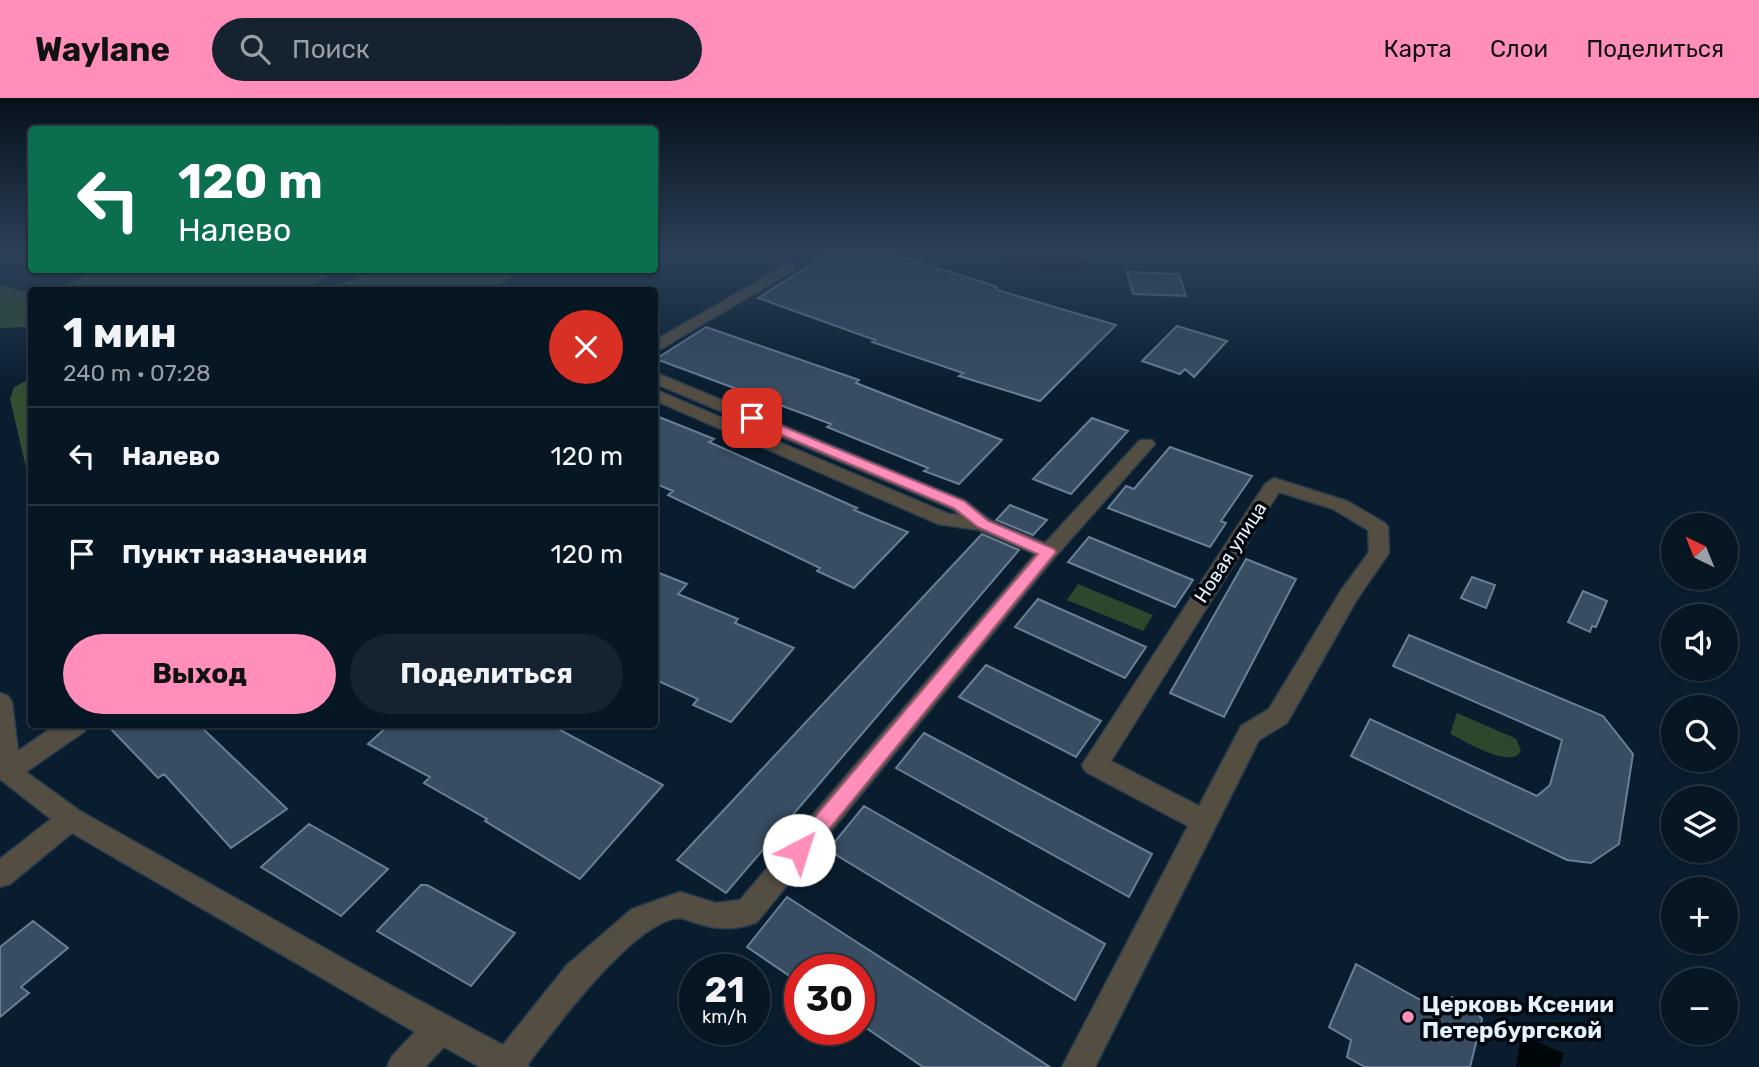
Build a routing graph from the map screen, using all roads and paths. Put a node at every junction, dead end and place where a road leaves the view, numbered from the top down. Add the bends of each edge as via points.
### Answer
1 (735, 299) edge
2 (658, 346) edge
3 (658, 379) edge
4 (658, 396) edge
5 (728, 407) junction
6 (712, 419) junction
7 (1146, 444) dead end
8 (853, 469) junction
9 (1048, 552) junction
10 (0, 702) edge
11 (70, 728) edge
12 (8, 771) junction
13 (71, 819) junction
14 (1204, 821) junction
15 (0, 875) edge
16 (440, 1028) junction
17 (510, 1065) edge
18 (403, 1067) edge
19 (1078, 1067) edge

1 - 2 street
3 - 5 street
4 - 6 street
5 - 6 street
5 - 8 street
6 - 8 street
7 - 9 street
8 - 9 street via 946,520 983,524
9 - 17 street via 747,913 716,916 680,905 642,918 578,975
10 - 12 street
11 - 12 street
12 - 13 street
13 - 15 street
13 - 16 street
14 - 14 street, Новая улица via 1250,733 1278,716 1379,553 1378,527 1340,505 1273,484 1095,765
14 - 19 street, Новая улица
16 - 17 street
16 - 18 street

